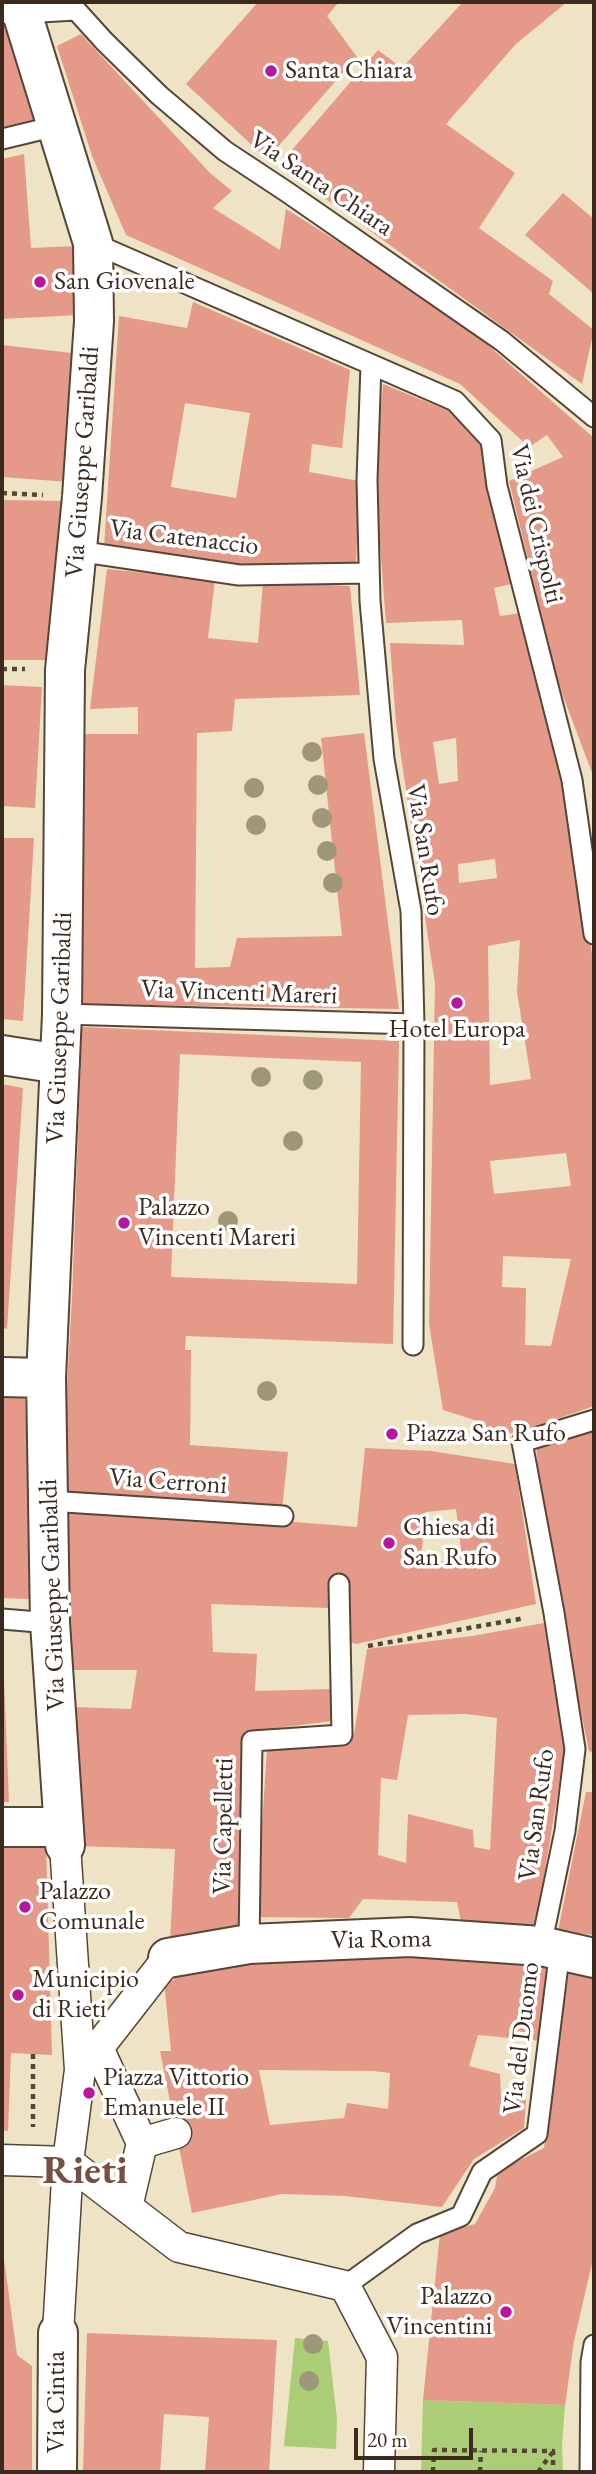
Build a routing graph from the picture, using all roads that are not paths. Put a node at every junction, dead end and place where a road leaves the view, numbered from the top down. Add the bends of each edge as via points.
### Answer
1 (16, 8) edge
2 (56, 126) junction
3 (2, 139) edge
4 (93, 243) junction
5 (371, 365) junction
6 (594, 417) edge
7 (77, 551) junction
8 (369, 573) junction
9 (594, 934) edge
10 (62, 1014) junction
11 (414, 1024) junction
12 (2, 1055) edge
13 (60, 1065) junction
14 (413, 1345) dead end
15 (2, 1377) edge
16 (46, 1378) junction
17 (594, 1420) edge
18 (49, 1501) junction
19 (283, 1517) dead end
20 (339, 1584) dead end
21 (2, 1619) edge
22 (50, 1623) junction
23 (2, 1828) edge
24 (64, 1836) junction
25 (248, 1944) junction
26 (565, 1951) edge
27 (168, 1958) joint
28 (89, 2059) junction
29 (176, 2133) dead end
30 (142, 2143) junction
31 (2, 2160) edge
32 (68, 2162) junction
33 (127, 2207) junction
34 (345, 2286) junction
35 (58, 2333) joint
36 (594, 2345) edge
37 (57, 2472) edge
38 (379, 2472) edge
39 (590, 2472) edge

1 - 2 street, Via Giuseppe Garibaldi
1 - 6 lane, Via Santa Chiara via 76,10 159,95 225,151 502,341
2 - 3 lane
2 - 4 street, Via Giuseppe Garibaldi
4 - 5 lane, Via dei Crispolti
4 - 7 street, Via Giuseppe Garibaldi via 94,321
5 - 8 lane, Via San Rufo
5 - 9 lane, Via dei Crispolti via 455,401 491,440 497,486 572,780
7 - 8 lane, Via Catenaccio via 239,575
7 - 10 street, Via Giuseppe Garibaldi via 65,670
8 - 11 lane, Via San Rufo via 384,759 411,911
10 - 11 lane, Via Vincenti Mareri
10 - 13 street, Via Giuseppe Garibaldi
11 - 14 lane, Via San Rufo
12 - 13 street
13 - 16 street, Via Giuseppe Garibaldi
15 - 16 street
16 - 18 street, Via Giuseppe Garibaldi
17 - 26 lane, Via San Rufo via 522,1442 575,1749 565,1831
18 - 19 lane, Via Cerroni
18 - 22 street, Via Giuseppe Garibaldi
20 - 25 lane, Via Capelletti via 342,1735 252,1741
21 - 22 lane
22 - 24 street, Via Giuseppe Garibaldi
23 - 24 street
24 - 28 street, Via Giuseppe Garibaldi
25 - 26 street, Via Roma via 410,1937
25 - 27 street, Via Roma
26 - 34 lane, Via del Duomo via 537,2134 482,2172 461,2216 416,2234
27 - 28 street
28 - 30 street
28 - 32 street
29 - 30 street
30 - 33 street
31 - 32 street
32 - 33 street
32 - 35 street
33 - 34 street via 179,2247
34 - 38 street via 382,2357
35 - 37 street, Via Cintia
36 - 39 lane

